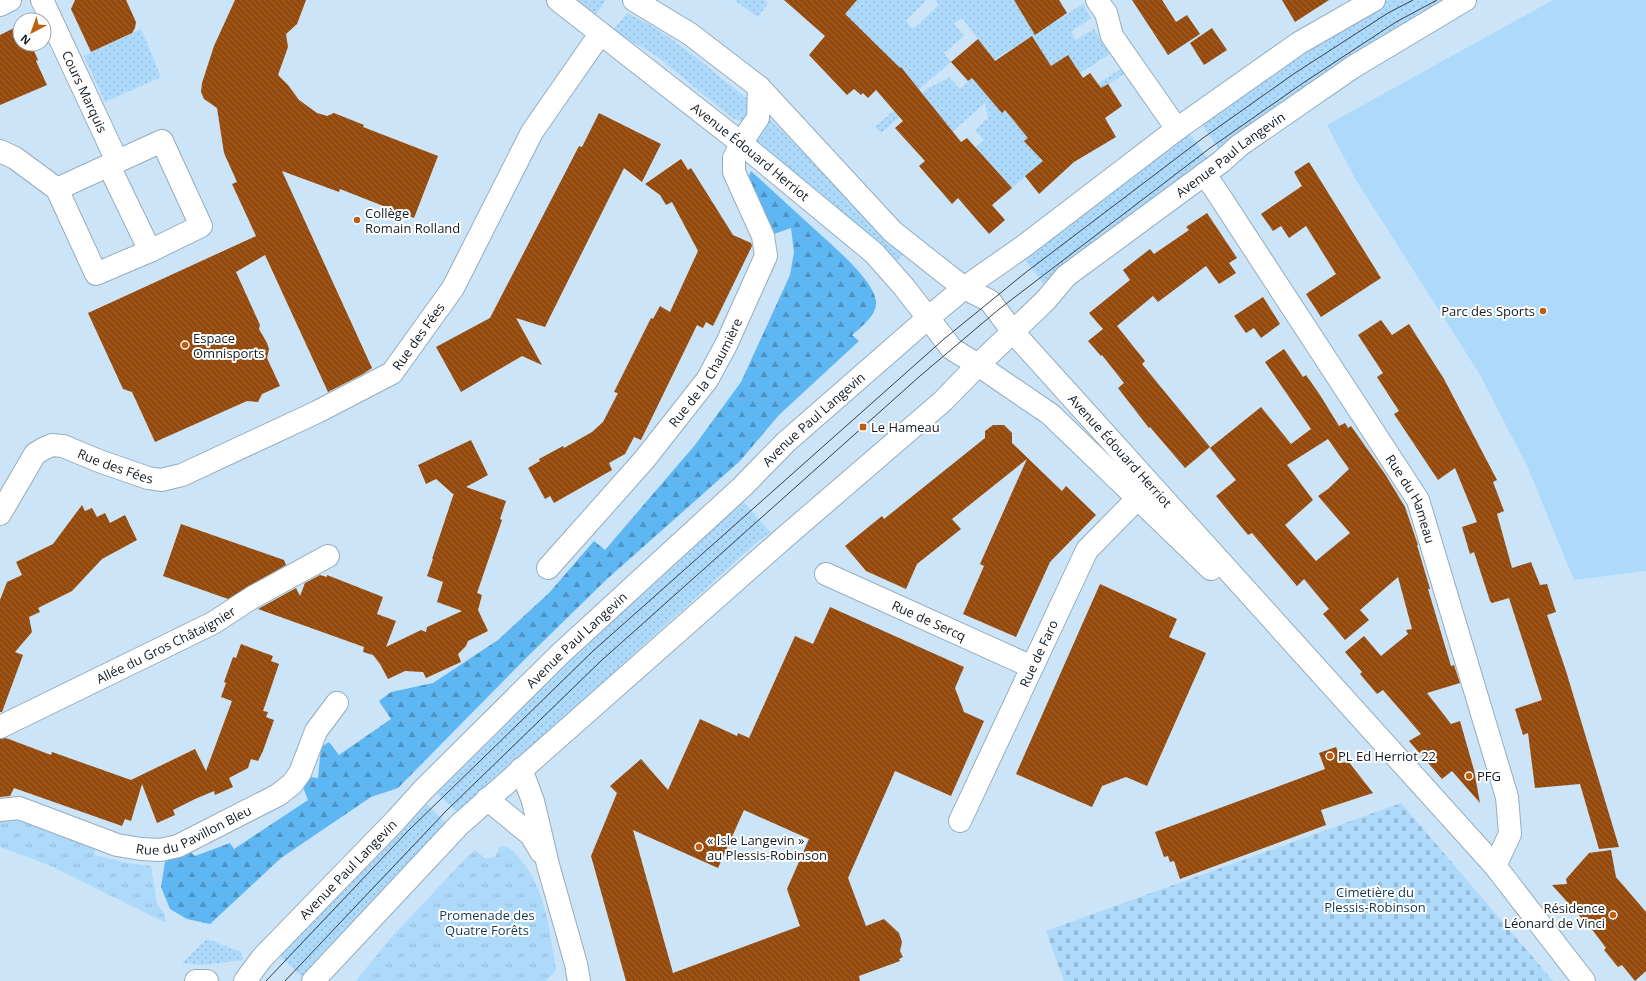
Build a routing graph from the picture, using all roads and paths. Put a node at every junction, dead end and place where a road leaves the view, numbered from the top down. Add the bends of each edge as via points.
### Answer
1 (10, 0) edge
2 (42, 0) edge
3 (558, 0) edge
4 (634, 0) edge
5 (1097, 0) edge
6 (1374, 0) edge
7 (1465, 0) edge
8 (0, 5) edge
9 (600, 34) junction
10 (759, 87) junction
11 (1178, 130) junction
12 (741, 143) junction
13 (0, 151) edge
14 (113, 164) junction
15 (1204, 174) junction
16 (57, 189) junction
17 (150, 251) junction
18 (964, 288) junction
19 (928, 318) junction
20 (1013, 332) junction
21 (978, 365) junction
22 (1137, 499) junction
23 (0, 514) edge
24 (328, 556) dead end
25 (548, 568) dead end
26 (1227, 568) junction
27 (826, 574) dead end
28 (1032, 667) junction
29 (1347, 700) junction
30 (337, 703) dead end
31 (0, 727) edge
32 (521, 769) junction
33 (487, 799) junction
34 (0, 810) edge
35 (960, 821) dead end
36 (548, 865) junction
37 (1495, 866) junction
38 (196, 981) edge
39 (207, 981) edge
40 (244, 981) edge
41 (313, 981) edge
42 (578, 981) edge
43 (1584, 981) edge

1 - 8 street
2 - 14 street, Cours Marquis
3 - 9 street, Avenue Édouard Herriot
4 - 10 street via 690,34
5 - 11 street via 1106,13 1112,36
6 - 11 street, Avenue Paul Langevin via 1299,43
7 - 15 street, Avenue Paul Langevin via 1353,67 1240,145
9 - 12 street, Avenue Édouard Herriot
9 - 23 street, Rue des Fées via 518,156 453,288 392,374 317,412 169,479 148,478 63,446 52,445 35,454
10 - 12 street, Rue de la Chaumière via 758,118
10 - 18 street via 894,232
11 - 18 street, Avenue Paul Langevin
12 - 19 street, Avenue Édouard Herriot via 874,253
12 - 25 street, Rue de la Chaumière via 734,158 734,172 763,236 766,256 732,331 707,380 644,460
13 - 16 street via 15,158
14 - 16 street
14 - 17 street, Cours Marquis
14 - 17 street via 162,141 201,226
15 - 20 street, Avenue Paul Langevin via 1066,276
15 - 37 street, Rue du Hameau via 1418,500 1507,797 1510,834
16 - 17 street via 96,274
18 - 19 street, Avenue Paul Langevin
18 - 20 street via 990,301
19 - 21 street via 952,349
19 - 40 street, Avenue Paul Langevin via 786,442 742,487 560,654 423,790 262,958
20 - 21 street, Avenue Paul Langevin
20 - 26 street, Avenue Édouard Herriot
21 - 22 street, Avenue Édouard Herriot via 1050,414
21 - 32 street, Avenue Paul Langevin via 943,401
22 - 26 street, Avenue Édouard Herriot via 1152,502 1162,508 1212,559
22 - 28 street, Rue de Faro via 1088,550
22 - 29 street, Avenue Édouard Herriot
24 - 31 street, Allée du Gros Châtaignier via 253,597 213,623
26 - 29 street, Avenue Édouard Herriot
27 - 28 street, Rue de Sercq
28 - 35 street, Rue de Faro
29 - 37 street, Avenue Édouard Herriot
30 - 34 street, Rue du Pavillon Bleu via 316,731 300,773 292,784 278,795 178,846 160,850 141,850 117,845 19,808
32 - 33 street, Avenue Paul Langevin
32 - 36 street via 533,801
33 - 36 street via 531,835
33 - 41 street, Avenue Paul Langevin via 459,825
36 - 42 street via 576,964
37 - 43 street, Avenue Édouard Herriot
38 - 39 street

